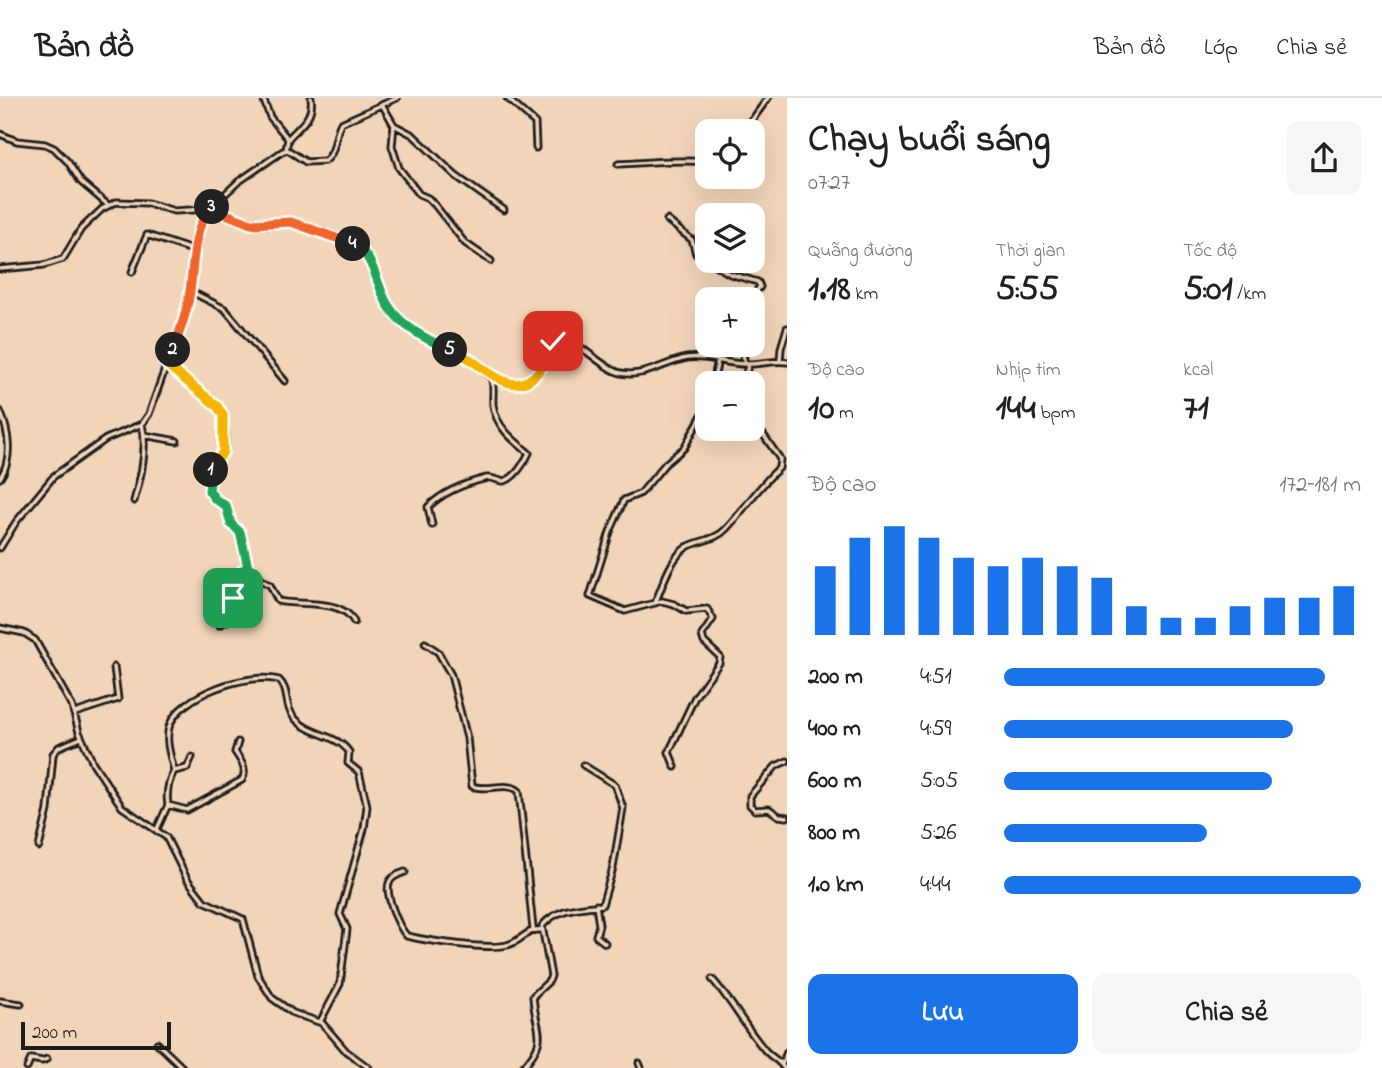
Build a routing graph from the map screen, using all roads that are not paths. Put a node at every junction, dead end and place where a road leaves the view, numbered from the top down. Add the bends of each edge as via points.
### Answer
1 (262, 98) edge
2 (311, 98) edge
3 (397, 98) edge
4 (507, 98) edge
5 (768, 98) edge
6 (383, 106) junction
7 (753, 119) edge
8 (394, 125) junction
9 (0, 134) edge
10 (288, 139) junction
11 (536, 148) dead end
12 (286, 150) junction
13 (695, 161) edge
14 (618, 164) dead end
15 (108, 205) junction
16 (212, 207) junction
17 (504, 210) dead end
18 (667, 220) dead end
19 (695, 250) edge
20 (195, 251) junction
21 (491, 261) dead end
22 (0, 269) edge
23 (132, 272) dead end
24 (728, 273) edge
25 (760, 287) edge
26 (190, 291) junction
27 (787, 328) edge
28 (745, 357) edge
29 (718, 360) junction
30 (780, 361) junction
31 (787, 362) edge
32 (747, 364) junction
33 (167, 365) junction
34 (716, 371) edge
35 (746, 371) edge
36 (490, 375) junction
37 (285, 381) dead end
38 (0, 411) edge
39 (142, 424) junction
40 (695, 428) edge
41 (144, 435) junction
42 (765, 437) edge
43 (177, 440) dead end
44 (0, 478) edge
45 (134, 501) dead end
46 (432, 525) dead end
47 (0, 548) edge
48 (248, 567) junction
49 (655, 603) junction
50 (354, 621) dead end
51 (219, 625) dead end
52 (0, 628) edge
53 (425, 643) dead end
54 (114, 667) dead end
55 (75, 713) junction
56 (81, 738) junction
57 (238, 743) dead end
58 (192, 757) dead end
59 (787, 761) edge
60 (583, 765) dead end
61 (675, 767) dead end
62 (174, 771) junction
63 (168, 806) junction
64 (787, 817) edge
65 (157, 829) junction
66 (38, 847) dead end
67 (405, 872) dead end
68 (597, 905) junction
69 (533, 929) junction
70 (542, 930) junction
71 (605, 943) dead end
72 (712, 979) dead end
73 (0, 1001) edge
74 (21, 1004) dead end
75 (320, 1022) junction
76 (157, 1043) dead end
77 (787, 1052) edge
78 (47, 1059) dead end
79 (783, 1066) edge
80 (524, 1067) edge
81 (27, 1068) edge
82 (183, 1068) edge
83 (369, 1068) edge

1 - 10 street
2 - 10 street via 309,118
3 - 6 street
4 - 11 street via 536,125
5 - 7 street
6 - 8 street
6 - 12 street via 341,123 333,152 325,160 306,162
8 - 17 street via 413,135 456,176
8 - 21 street via 392,146 399,168 465,243
9 - 15 street via 54,148 80,182
10 - 12 street
12 - 16 street via 238,182
13 - 14 street
15 - 16 street via 125,200 174,211
15 - 22 street via 81,229 63,259
16 - 20 street via 203,219
16 - 36 street via 251,224 291,222 356,245 394,313 418,333 468,358
18 - 19 street via 693,242
20 - 23 street via 147,235
20 - 26 street
24 - 25 street via 758,282
26 - 33 street
26 - 37 street via 225,309
27 - 30 street
28 - 32 street
29 - 32 street
29 - 34 street
29 - 36 street via 687,358 642,373 625,373 561,338 552,343 529,381 511,382
30 - 31 street
30 - 32 street
32 - 35 street
33 - 39 street
33 - 48 street via 221,411 223,452 210,474 209,491 226,506 231,524 240,532
36 - 46 street via 499,422 529,453 505,481 487,478 440,497 428,507
38 - 44 street via 8,454
39 - 41 street
39 - 47 street via 106,439 54,476
40 - 49 street via 684,448 641,493 624,500 590,596 625,611
41 - 43 street
41 - 45 street
42 - 49 street via 780,459 779,468 724,531 680,553
48 - 50 street via 250,575 270,586 278,601 337,608
48 - 51 street via 232,586 236,616
49 - 61 street via 709,611 713,620 702,638 720,660 695,697 670,752
52 - 55 street via 34,640
53 - 69 street via 438,652 451,675 467,738 472,786 519,791
54 - 55 street via 118,699
55 - 56 street
56 - 65 street via 122,807
56 - 66 street via 53,754 47,814
57 - 63 street via 235,752 242,762 242,779 187,810
58 - 62 street via 187,768
59 - 64 street via 776,766 750,796 755,810
60 - 68 street via 615,785 623,808 607,895 602,905
62 - 63 street via 166,795
62 - 75 street via 168,738 174,719 207,691 257,678 279,680 286,688 294,718 311,731 341,742 349,752 348,763 359,772 367,806 340,916 347,929 340,984
63 - 65 street
65 - 75 street via 169,841 198,894 208,904 243,919 258,976 272,998 293,1013
67 - 69 street via 393,878 388,889 407,936 500,946
68 - 70 street via 564,910 548,919
68 - 71 street via 596,936
69 - 70 street
70 - 80 street via 551,976 533,996 540,1041
72 - 79 street via 765,1050
73 - 74 street
75 - 83 street
76 - 82 street
77 - 79 street
78 - 81 street via 31,1059

